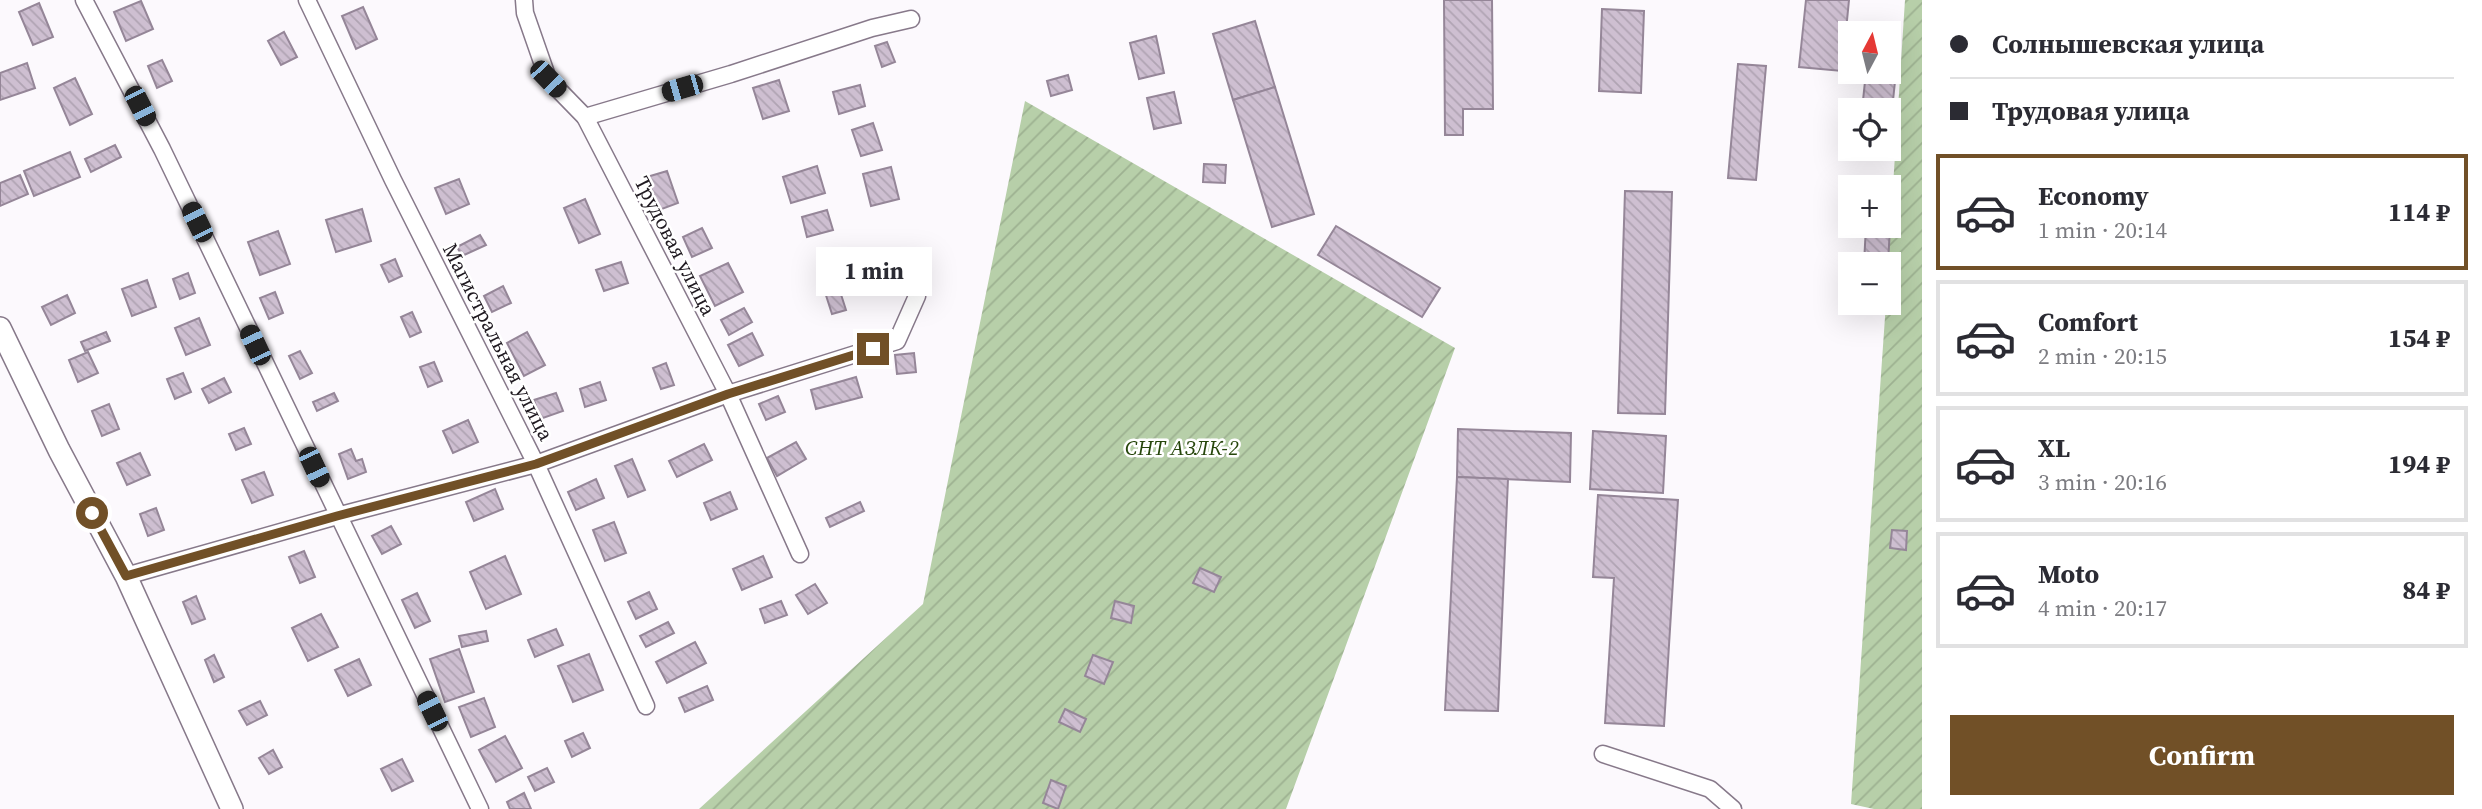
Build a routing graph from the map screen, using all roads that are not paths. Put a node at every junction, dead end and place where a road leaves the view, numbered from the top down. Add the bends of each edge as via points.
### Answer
1 (84, 0) edge
2 (307, 0) edge
3 (524, 0) edge
4 (911, 19) dead end
5 (585, 117) junction
6 (917, 296) dead end
7 (0, 328) edge
8 (728, 394) junction
9 (536, 464) junction
10 (337, 516) junction
11 (800, 554) dead end
12 (126, 576) junction
13 (646, 706) dead end
14 (1603, 754) dead end
15 (232, 809) edge
16 (480, 809) edge
17 (1734, 809) edge

1 - 10 street via 162,149
2 - 9 street, Магистральная улица
3 - 5 street, Трудовая улица via 548,79
4 - 5 street via 872,27
5 - 8 street, Трудовая улица
6 - 8 street via 897,341
7 - 12 street
8 - 9 street
8 - 11 street, Трудовая улица
9 - 10 street
9 - 13 street, Магистральная улица
10 - 12 street
10 - 16 street
12 - 15 street
14 - 17 street via 1710,789

